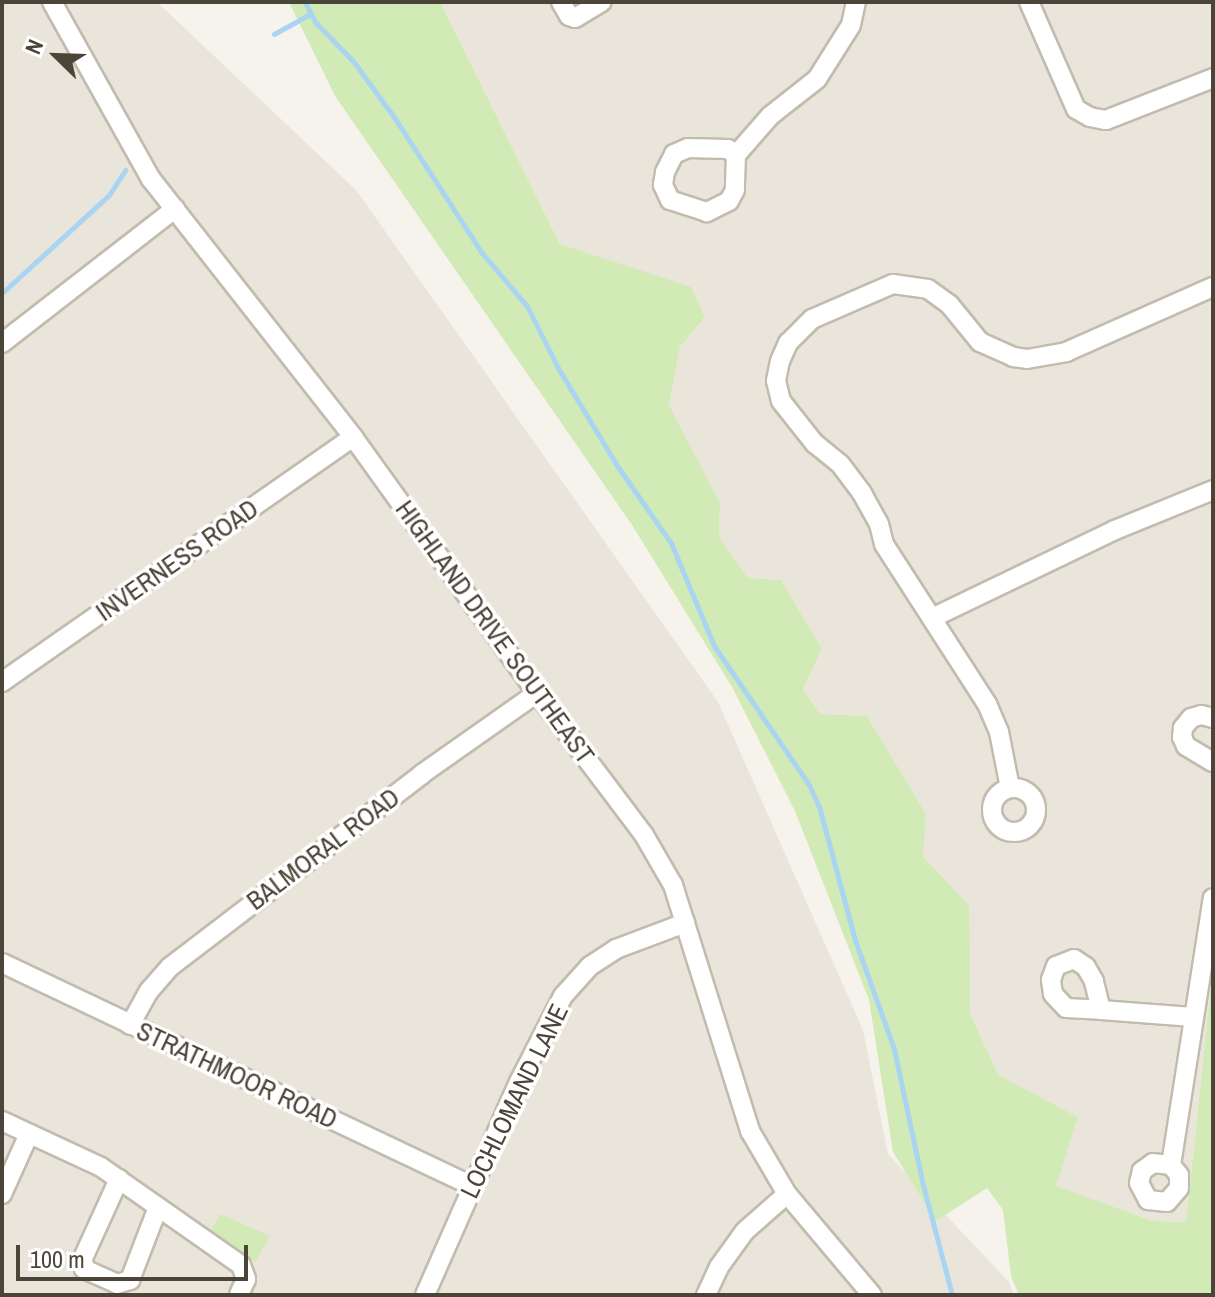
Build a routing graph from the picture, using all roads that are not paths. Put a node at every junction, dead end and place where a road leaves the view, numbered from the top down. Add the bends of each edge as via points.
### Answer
1 (52, 2) edge
2 (561, 2) edge
3 (602, 2) edge
4 (856, 2) edge
5 (1029, 2) edge
6 (1213, 78) edge
7 (736, 155) junction
8 (175, 209) junction
9 (1213, 287) edge
10 (2, 343) edge
11 (353, 437) junction
12 (1213, 490) edge
13 (932, 618) junction
14 (2, 682) edge
15 (537, 693) junction
16 (1213, 718) edge
17 (1213, 762) edge
18 (1010, 788) dead end
19 (1213, 898) edge
20 (685, 923) junction
21 (2, 963) edge
22 (1101, 1010) dead end
23 (1193, 1017) junction
24 (130, 1025) junction
25 (2, 1121) edge
26 (29, 1134) junction
27 (1171, 1165) dead end
28 (119, 1179) junction
29 (472, 1186) junction
30 (2, 1194) edge
31 (787, 1194) junction
32 (158, 1207) junction
33 (239, 1295) edge
34 (425, 1295) edge
35 (706, 1295) edge
36 (872, 1295) edge

1 - 8 street, HIGHLAND DRIVE SOUTHEAST via 151,179
2 - 3 street via 575,18
4 - 7 street via 851,25 817,79 770,116
5 - 6 street via 1087,124
7 - 7 street via 728,149 688,148 674,154 663,185 670,200 707,212 729,201 735,190
8 - 10 street
8 - 11 street, HIGHLAND DRIVE SOUTHEAST
9 - 13 street via 1039,359 1013,357 983,343 928,289 893,284 812,319 788,343 776,381 781,401 862,493 884,544
11 - 14 street, INVERNESS ROAD
11 - 15 street, HIGHLAND DRIVE SOUTHEAST
12 - 13 street via 1115,530
13 - 18 street via 987,704 999,732
15 - 20 street, HIGHLAND DRIVE SOUTHEAST via 644,835 669,877
15 - 24 street, BALMORAL ROAD via 170,967
16 - 17 street via 1191,718 1182,737 1186,746
19 - 23 street
20 - 29 street, LOCHLOMAND LANE via 616,949 590,966 563,996
20 - 31 street, HIGHLAND DRIVE SOUTHEAST via 750,1131
21 - 24 street, STRATHMOOR ROAD
22 - 23 street
23 - 27 street
24 - 29 street, STRATHMOOR ROAD
25 - 26 street
26 - 28 street
26 - 30 street
28 - 32 street
28 - 32 street via 83,1258 84,1269 117,1284 130,1280
29 - 34 street, LOCHLOMAND LANE
31 - 35 street via 745,1231
31 - 36 street, HIGHLAND DRIVE SOUTHEAST
32 - 33 street via 241,1265 246,1279

